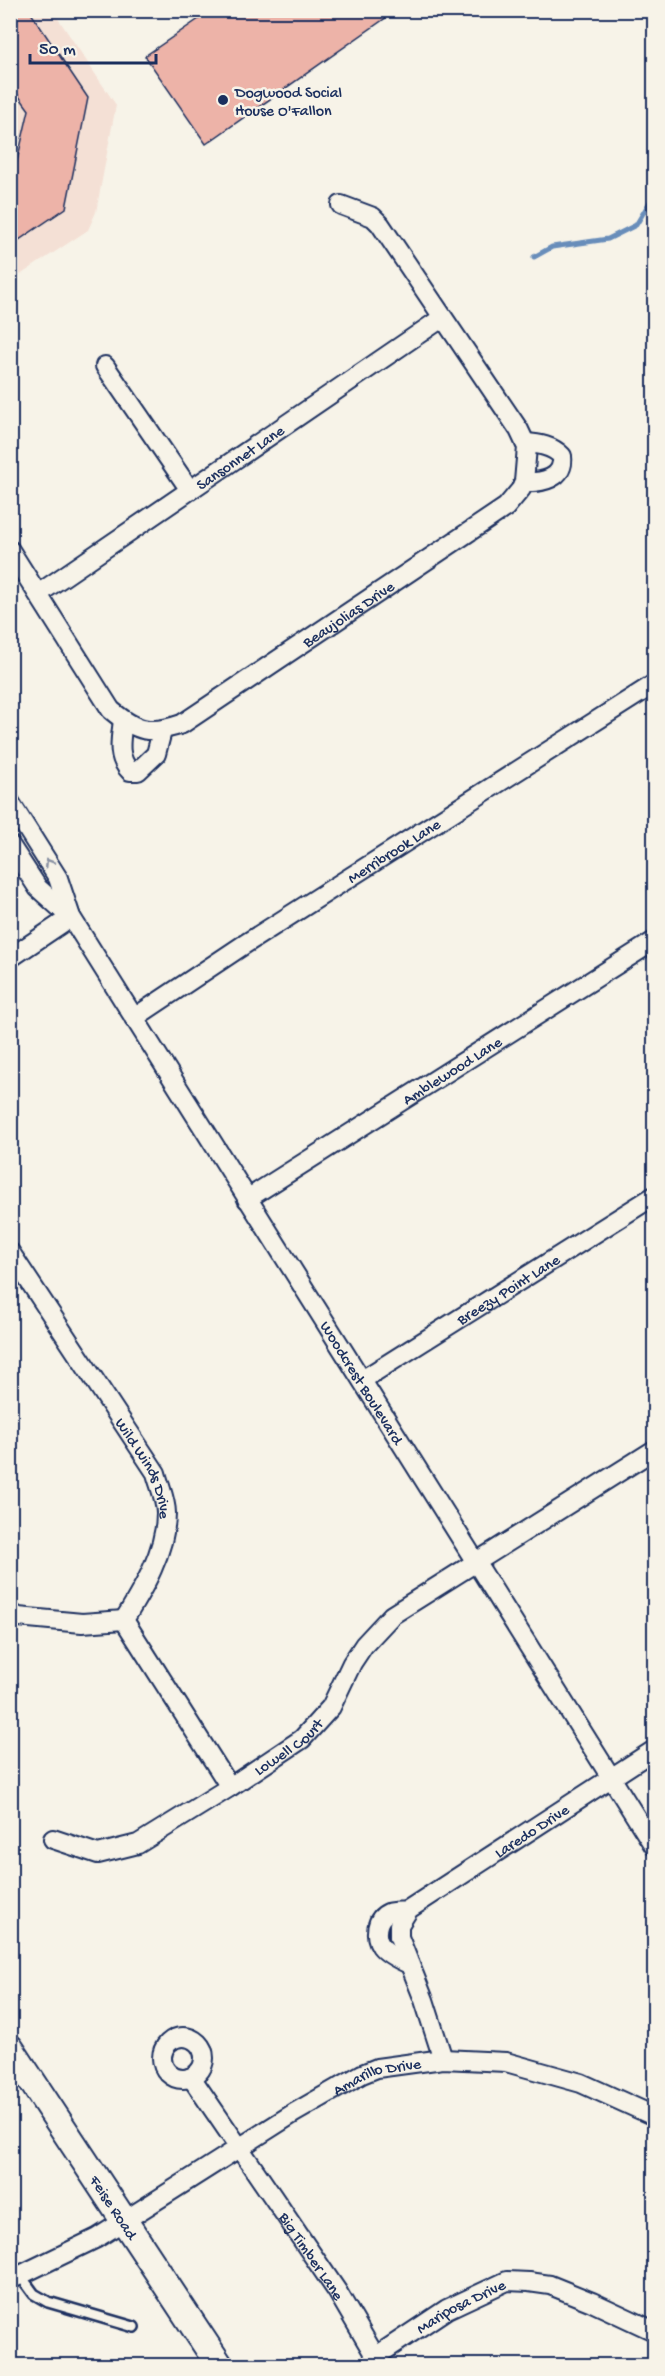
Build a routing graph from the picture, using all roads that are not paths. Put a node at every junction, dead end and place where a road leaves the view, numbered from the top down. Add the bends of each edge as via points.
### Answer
1 (341, 205) dead end
2 (442, 318) junction
3 (105, 366) dead end
4 (525, 443) junction
5 (524, 482) junction
6 (190, 490) junction
7 (10, 550) edge
8 (38, 594) junction
9 (654, 684) edge
10 (123, 720) junction
11 (162, 731) junction
12 (10, 802) edge
13 (10, 845) edge
14 (70, 917) junction
15 (654, 941) edge
16 (10, 958) edge
17 (134, 1018) junction
18 (654, 1196) edge
19 (247, 1199) junction
20 (10, 1252) edge
21 (362, 1380) junction
22 (654, 1450) edge
23 (476, 1562) junction
24 (10, 1612) edge
25 (124, 1620) junction
26 (654, 1750) edge
27 (612, 1778) junction
28 (230, 1787) junction
29 (52, 1839) dead end
30 (654, 1846) edge
31 (10, 2048) edge
32 (443, 2059) junction
33 (191, 2077) dead end
34 (654, 2116) edge
35 (239, 2147) junction
36 (125, 2221) junction
37 (15, 2278) edge
38 (134, 2326) dead end
39 (654, 2331) edge
40 (378, 2361) edge
41 (220, 2366) edge

1 - 2 street via 373,217 380,224
2 - 4 street
2 - 6 street, Sansonnet Lane
3 - 6 street
4 - 5 street
4 - 5 street via 552,448 562,456 563,463 553,477 540,483
5 - 11 street, Beaujolias Drive via 506,507 182,724
6 - 8 street, Sansonnet Lane
7 - 8 street
8 - 10 street via 111,710
9 - 17 street, Merribrook Lane
10 - 11 street via 142,730
10 - 11 street via 120,749 129,771 138,771 156,754
14 -> 12 street, Woodcrest Boulevard via 58,878
13 - 14 street, Woodcrest Boulevard via 38,888
14 - 16 street
14 - 17 street, Woodcrest Boulevard
15 - 19 street, Amblewood Lane
17 - 19 street, Woodcrest Boulevard
18 - 21 street, Breezy Point Lane
19 - 21 street, Woodcrest Boulevard
20 - 25 street, Wild Winds Drive via 156,1473 166,1512 162,1539 144,1588
21 - 23 street, Woodcrest Boulevard
22 - 23 street, Lowell Court
23 - 27 street, Woodcrest Boulevard
23 - 28 street, Lowell Court via 392,1615 352,1663 331,1707 302,1738
24 - 25 street via 18,1617 82,1623
25 - 28 street
26 - 27 street, Laredo Drive
27 - 30 street, Woodcrest Boulevard
27 - 32 street, Laredo Drive via 407,1911 399,1925 399,1937
28 - 29 street, Lowell Court via 138,1844 98,1854
31 - 36 main road, Feise Road
32 - 34 street, Amarillo Drive via 506,2062 581,2083
32 - 35 street, Amarillo Drive via 377,2068 362,2074
33 - 35 street, Big Timber Lane
35 - 36 street, Amarillo Drive
35 - 40 street, Big Timber Lane via 337,2291
36 - 37 street, Amarillo Drive
36 - 41 main road, Feise Road
37 - 38 lane via 48,2302
39 - 40 street, Mariposa Drive via 550,2285 507,2281 447,2309

